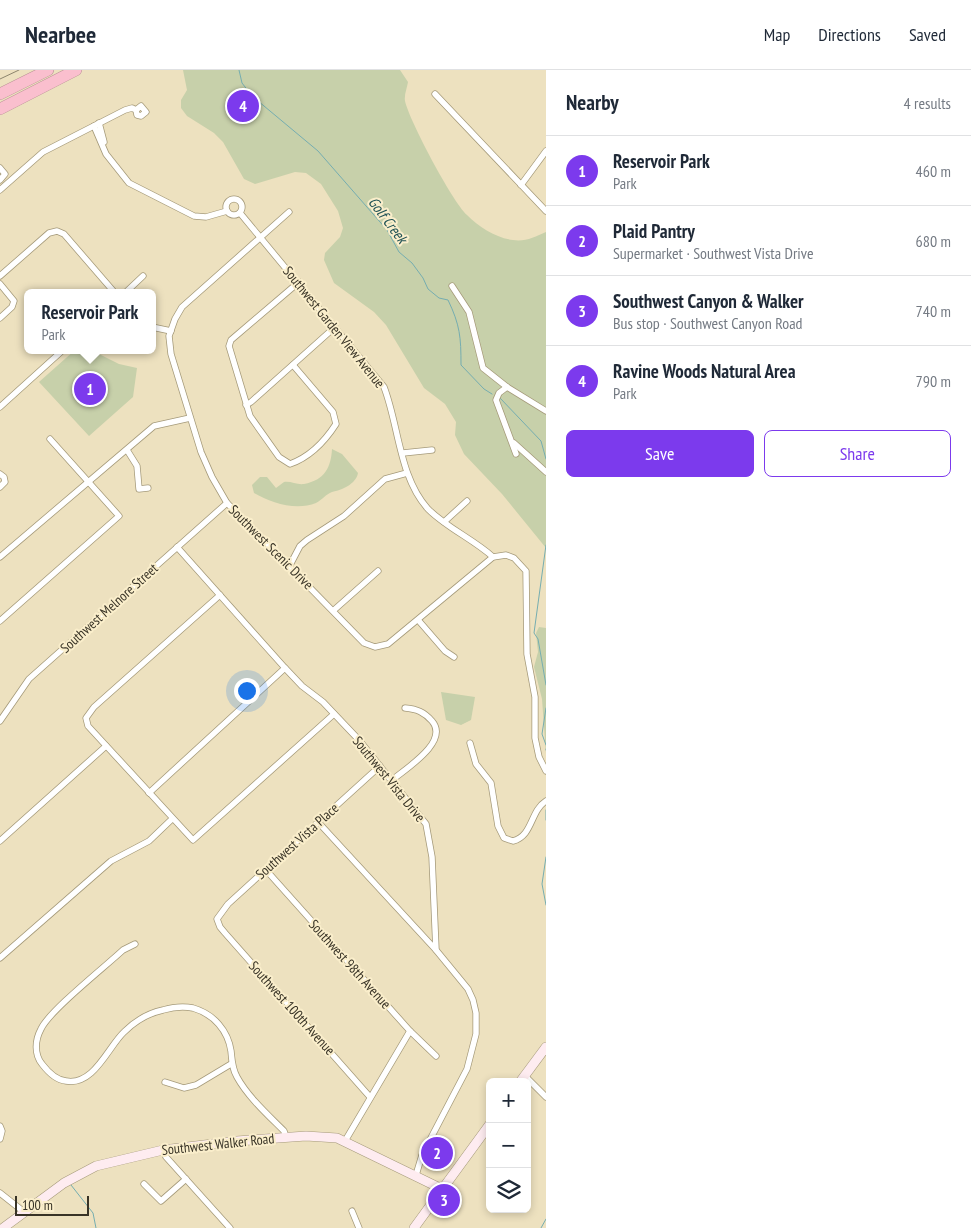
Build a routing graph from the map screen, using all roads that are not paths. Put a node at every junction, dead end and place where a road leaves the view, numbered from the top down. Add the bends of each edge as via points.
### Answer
1 (48, 70) edge
2 (76, 70) edge
3 (0, 94) edge
4 (435, 94) dead end
5 (22, 98) junction
6 (0, 109) edge
7 (136, 110) dead end
8 (0, 117) edge
9 (97, 125) junction
10 (546, 152) edge
11 (0, 168) edge
12 (3, 181) edge
13 (521, 185) junction
14 (0, 190) edge
15 (227, 211) junction
16 (546, 211) edge
17 (289, 212) dead end
18 (240, 213) junction
19 (261, 237) junction
20 (0, 276) edge
21 (144, 276) dead end
22 (298, 282) junction
23 (0, 284) edge
24 (452, 286) dead end
25 (112, 289) edge
26 (129, 289) edge
27 (0, 318) edge
28 (335, 327) junction
29 (156, 328) edge
30 (170, 331) junction
31 (59, 354) edge
32 (293, 365) junction
33 (507, 387) junction
34 (246, 405) junction
35 (0, 407) edge
36 (546, 411) edge
37 (190, 418) junction
38 (50, 439) dead end
39 (514, 444) junction
40 (127, 450) junction
41 (432, 450) dead end
42 (403, 453) junction
43 (516, 454) dead end
44 (546, 472) edge
45 (408, 473) junction
46 (0, 474) edge
47 (89, 482) junction
48 (0, 487) edge
49 (148, 488) dead end
50 (466, 501) dead end
51 (227, 502) junction
52 (444, 522) junction
53 (177, 547) junction
54 (0, 556) edge
55 (493, 557) junction
56 (290, 566) junction
57 (378, 571) dead end
58 (220, 596) junction
59 (334, 610) junction
60 (0, 621) edge
61 (418, 621) junction
62 (454, 657) dead end
63 (285, 668) junction
64 (405, 708) dead end
65 (334, 714) junction
66 (0, 721) edge
67 (470, 743) dead end
68 (106, 746) junction
69 (380, 766) junction
70 (546, 772) edge
71 (391, 781) junction
72 (149, 793) junction
73 (546, 802) edge
74 (172, 819) junction
75 (318, 822) junction
76 (0, 841) edge
77 (266, 870) junction
78 (218, 919) joint
79 (135, 944) dead end
80 (436, 950) junction
81 (0, 958) edge
82 (410, 1031) junction
83 (546, 1047) edge
84 (436, 1056) dead end
85 (231, 1064) junction
86 (523, 1078) edge
87 (165, 1082) dead end
88 (531, 1086) edge
89 (370, 1097) junction
90 (546, 1097) edge
91 (0, 1126) edge
92 (486, 1129) edge
93 (286, 1137) junction
94 (0, 1139) edge
95 (345, 1141) junction
96 (162, 1150) junction
97 (416, 1175) junction
98 (186, 1179) junction
99 (144, 1184) dead end
100 (442, 1189) junction
101 (0, 1194) edge
102 (24, 1212) junction
103 (352, 1212) dead end
104 (3, 1228) edge
105 (230, 1228) edge
106 (359, 1228) edge
107 (414, 1228) edge

1 - 3 highway
2 - 5 highway
4 - 13 street
5 - 6 highway
5 - 8 highway
7 - 9 street via 128,109
9 - 12 street via 43,152
9 - 15 street via 109,156 129,183 194,216 206,217
10 - 13 street
11 - 12 street via 5,172
12 - 14 street
13 - 16 street
15 - 18 street via 233,215
15 - 18 street, Southwest Garden View Avenue via 228,203 237,200 242,205
17 - 19 street
18 - 19 street, Southwest Garden View Avenue
19 - 22 street, Southwest Garden View Avenue
19 - 30 street via 182,307
20 - 25 street via 49,233 57,231
21 - 26 street
22 - 28 street, Southwest Garden View Avenue
22 - 34 street via 230,343 229,350
23 - 27 street via 14,301
24 - 33 street via 469,312 483,368
28 - 32 street
28 - 42 street, Southwest Garden View Avenue via 384,387 393,409
29 - 30 street
30 - 37 street, Southwest Scenic Drive via 171,354
31 - 35 street
32 - 34 street
32 - 34 street via 333,412 336,424 326,439 300,461 290,464 279,456 250,416
33 - 36 street
33 - 39 street via 496,400
37 - 40 street via 154,426
37 - 51 street, Southwest Scenic Drive via 212,477
38 - 47 street
39 - 43 street
39 - 44 street
40 - 47 street
40 - 49 street via 137,466 139,489
41 - 42 street
42 - 45 street, Southwest Garden View Avenue
45 - 52 street, Southwest Garden View Avenue via 418,496
45 - 56 street via 385,480 344,516 307,540 300,546
46 - 48 street via 5,482
47 - 54 street via 67,497
47 - 60 street via 119,516
50 - 52 street
51 - 53 street, Southwest Melnore Street
51 - 56 street, Southwest Scenic Drive
52 - 55 street, Southwest Garden View Avenue
53 - 58 street, Southwest Vista Drive
53 - 66 street, Southwest Melnore Street via 29,679
55 - 61 street, Southwest Scenic Drive
55 - 70 street, Southwest Garden View Avenue via 506,555 514,558 526,571 527,654 535,697 534,738
56 - 59 street, Southwest Scenic Drive
57 - 59 street
58 - 63 street, Southwest Vista Drive
58 - 68 street via 94,707 86,718 88,726
59 - 61 street, Southwest Scenic Drive via 364,643 375,647 388,644
61 - 62 street
63 - 65 street, Southwest Vista Drive
63 - 72 street
64 - 71 street via 415,708 426,715 436,726 437,736 432,746
65 - 69 street, Southwest Vista Drive
65 - 74 street via 193,840
67 - 73 street via 476,764 490,783 498,826 504,838 513,841 522,837 538,809
68 - 72 street
68 - 76 street
69 - 71 street, Southwest Vista Drive
69 - 75 street, Southwest Vista Place
71 - 80 street, Southwest Vista Drive via 426,824 432,857
72 - 74 street
74 - 81 street via 149,841 111,861
75 - 77 street, Southwest Vista Place
75 - 80 street
77 - 78 street, Southwest Vista Place via 228,904
77 - 82 street, Southwest 98th Avenue
78 - 89 street, Southwest 100th Avenue via 225,933
79 - 85 street via 123,950 41,1027 36,1049 45,1069 67,1082 82,1078 96,1069 124,1032 152,1012 174,1007 193,1008 209,1015 220,1025 228,1039
80 - 97 street via 471,995 476,1013 476,1034 467,1069 422,1155
82 - 84 street, Southwest 98th Avenue
82 - 89 street
83 - 86 main road
85 - 87 street via 196,1085 184,1088
85 - 93 street via 243,1087
88 - 90 street
89 - 95 street
91 - 94 street
92 - 100 main road
93 - 95 main road, Southwest Walker Road via 320,1136
93 - 96 main road, Southwest Walker Road
95 - 97 main road, Southwest Walker Road
96 - 98 street
96 - 102 main road, Southwest Walker Road via 117,1159 88,1170
97 - 100 main road, Southwest Walker Road
98 - 99 street via 161,1201
98 - 105 street
100 - 107 main road
101 - 102 street
102 - 104 main road, Southwest Walker Road
103 - 106 street

